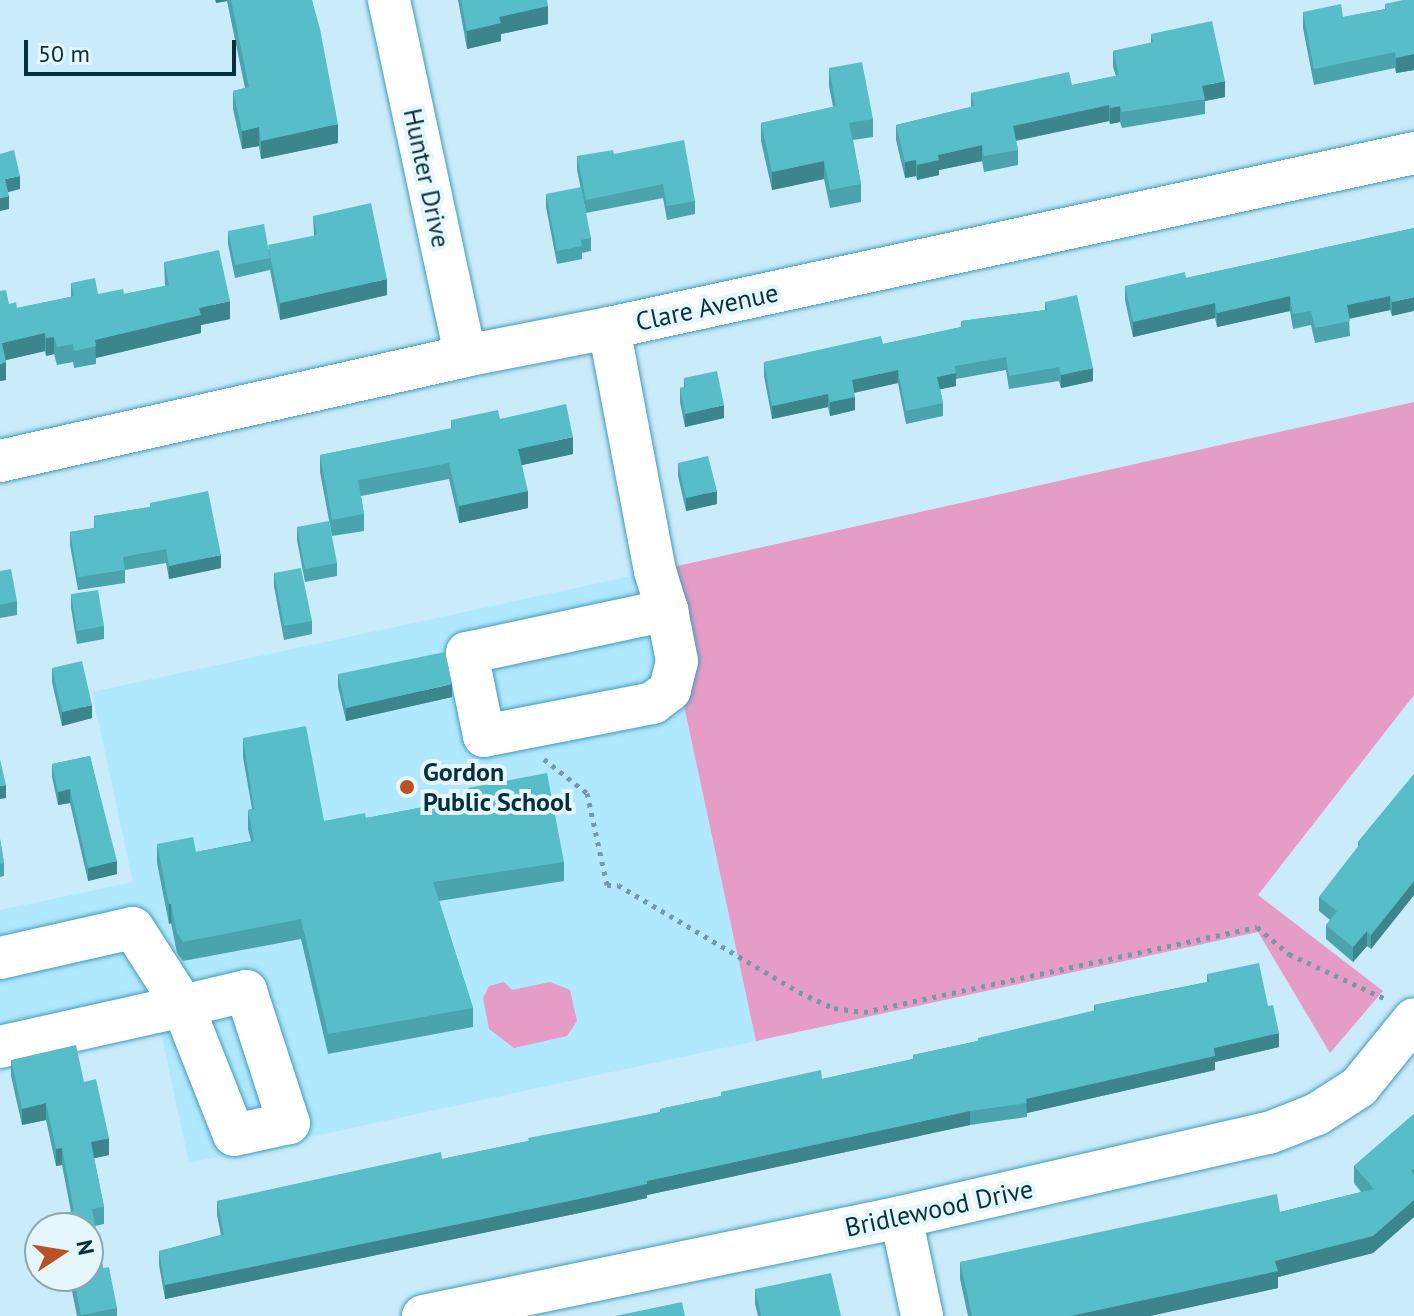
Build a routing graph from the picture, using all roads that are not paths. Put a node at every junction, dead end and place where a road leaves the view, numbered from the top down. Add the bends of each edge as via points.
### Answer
1 (389, 0) edge
2 (1414, 153) edge
3 (609, 328) junction
4 (465, 356) junction
5 (0, 461) edge
6 (667, 610) junction
7 (0, 958) edge
8 (1399, 1009) edge
9 (0, 1047) edge
10 (901, 1217) junction
11 (540, 1304) edge
12 (423, 1316) edge
13 (922, 1316) edge

1 - 4 street, Hunter Drive
2 - 3 street, Clare Avenue
3 - 4 street, Clare Avenue
3 - 6 street
4 - 5 street, Clare Avenue
6 - 6 street via 677,661 670,690 653,703 484,736 467,653
7 - 9 street via 133,928 183,1006
8 - 10 street, Bridlewood Drive via 1359,1087 1293,1125
10 - 11 street, Bridlewood Drive
10 - 13 street
11 - 12 street, Bridlewood Drive

